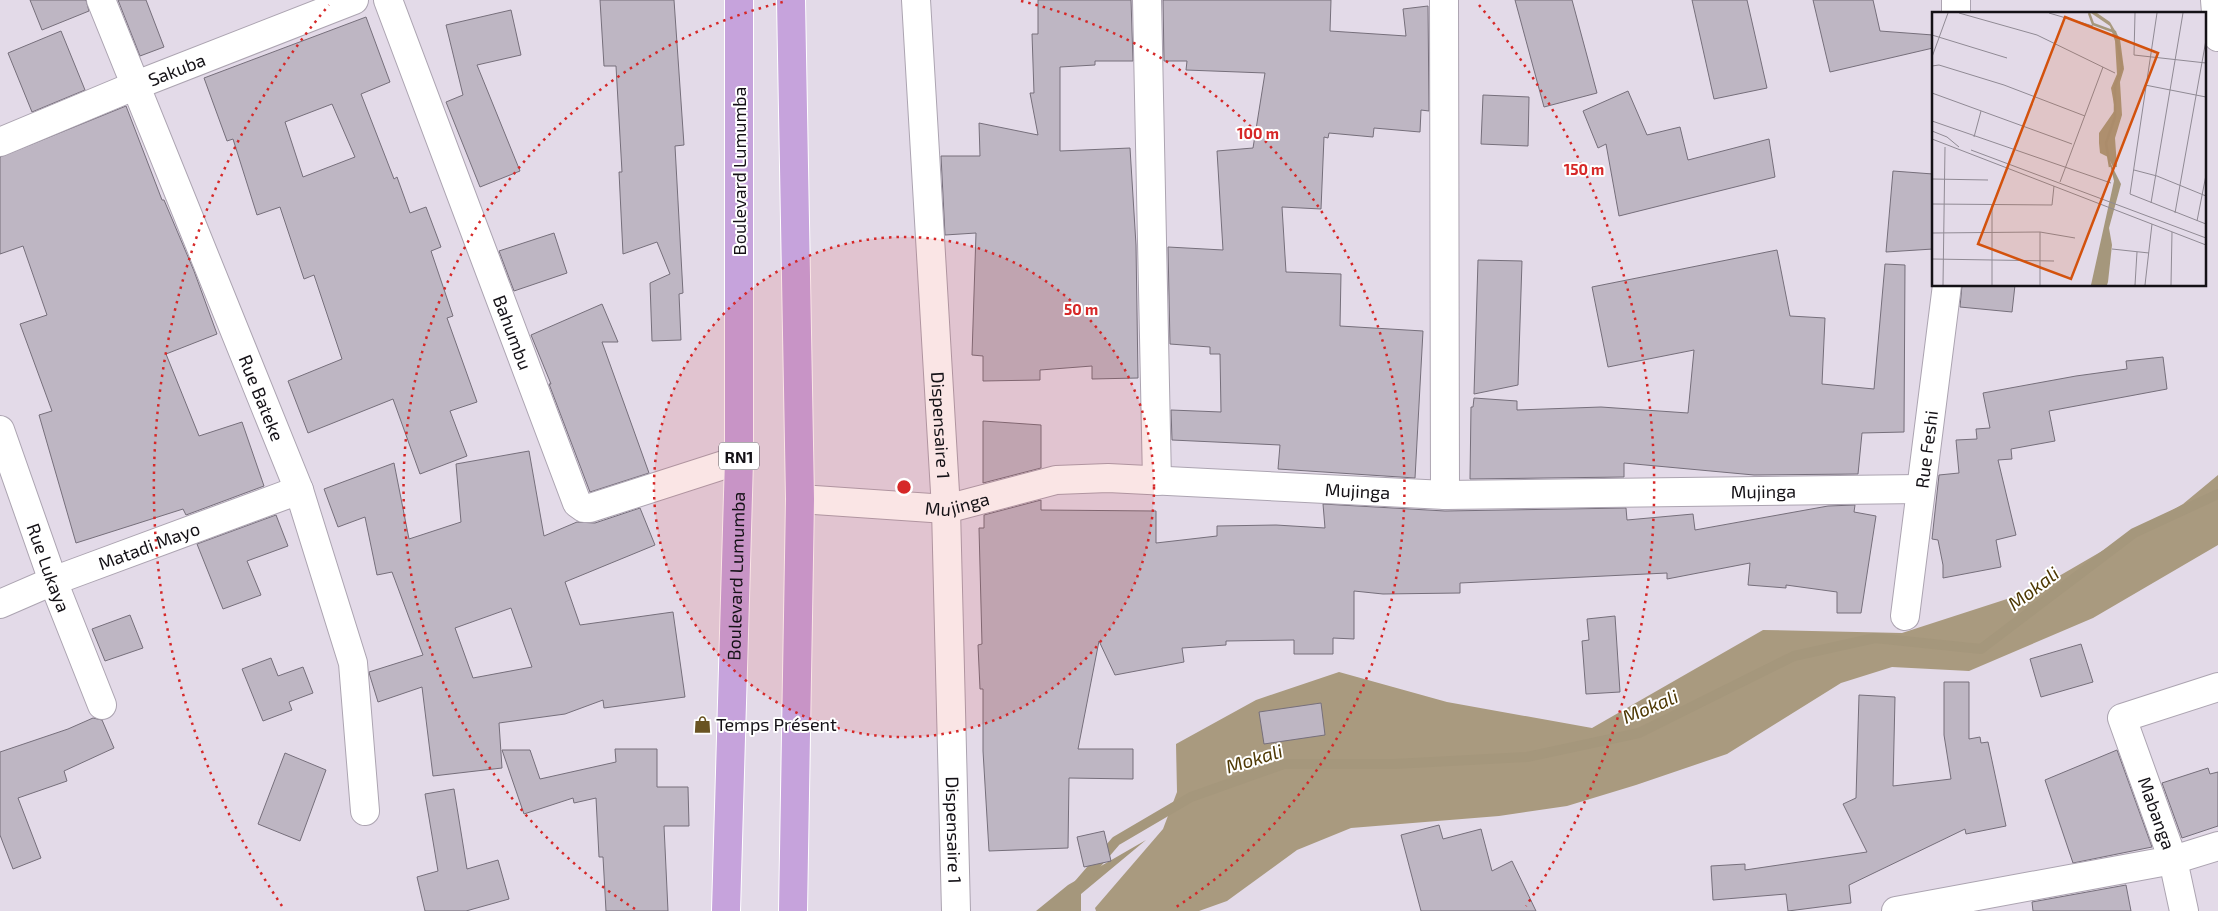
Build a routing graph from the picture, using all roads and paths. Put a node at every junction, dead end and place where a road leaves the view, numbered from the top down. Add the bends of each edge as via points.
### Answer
1 (101, 0) edge
2 (354, 0) edge
3 (388, 0) edge
4 (739, 0) edge
5 (791, 0) edge
6 (916, 0) edge
7 (1147, 0) edge
8 (1444, 0) edge
9 (2215, 0) edge
10 (2218, 37) edge
11 (134, 86) junction
12 (0, 142) edge
13 (1947, 286) edge
14 (0, 430) edge
15 (739, 460) junction
16 (1156, 481) junction
17 (1920, 489) junction
18 (299, 490) junction
19 (1445, 496) junction
20 (800, 498) junction
21 (946, 509) junction
22 (53, 581) junction
23 (0, 604) edge
24 (1905, 616) dead end
25 (2218, 687) edge
26 (102, 705) dead end
27 (365, 811) dead end
28 (2218, 846) edge
29 (2173, 860) junction
30 (726, 911) edge
31 (793, 911) edge
32 (956, 911) edge
33 (1897, 911) edge
34 (2184, 911) edge

1 - 11 street, Rue Bateke
2 - 11 street, Sakuba
3 - 15 street, Bahumbu via 577,503 590,508
4 - 15 highway, Boulevard Lumumba / RN1
5 - 20 highway
6 - 21 street, Dispensaire 1
7 - 16 street
8 - 19 street
9 - 10 street
11 - 12 street, Sakuba
11 - 18 street, Rue Bateke
13 - 17 street, Rue Feshi
14 - 22 street, Rue Lukaya
15 - 30 highway, Boulevard Lumumba / RN1
16 - 19 street, Mujinga
16 - 21 street, Mujinga via 1108,478 1056,480
17 - 19 street, Mujinga
17 - 24 street, Rue Feshi
18 - 22 street, Matadi Mayo
18 - 27 street, Rue Bateke via 353,663
20 - 21 street, Mujinga
20 - 31 highway
21 - 32 street, Dispensaire 1
22 - 23 street, Matadi Mayo
22 - 26 street, Rue Lukaya
25 - 29 street, Mabanga via 2122,718
28 - 29 street
29 - 33 street
29 - 34 street, Mabanga

